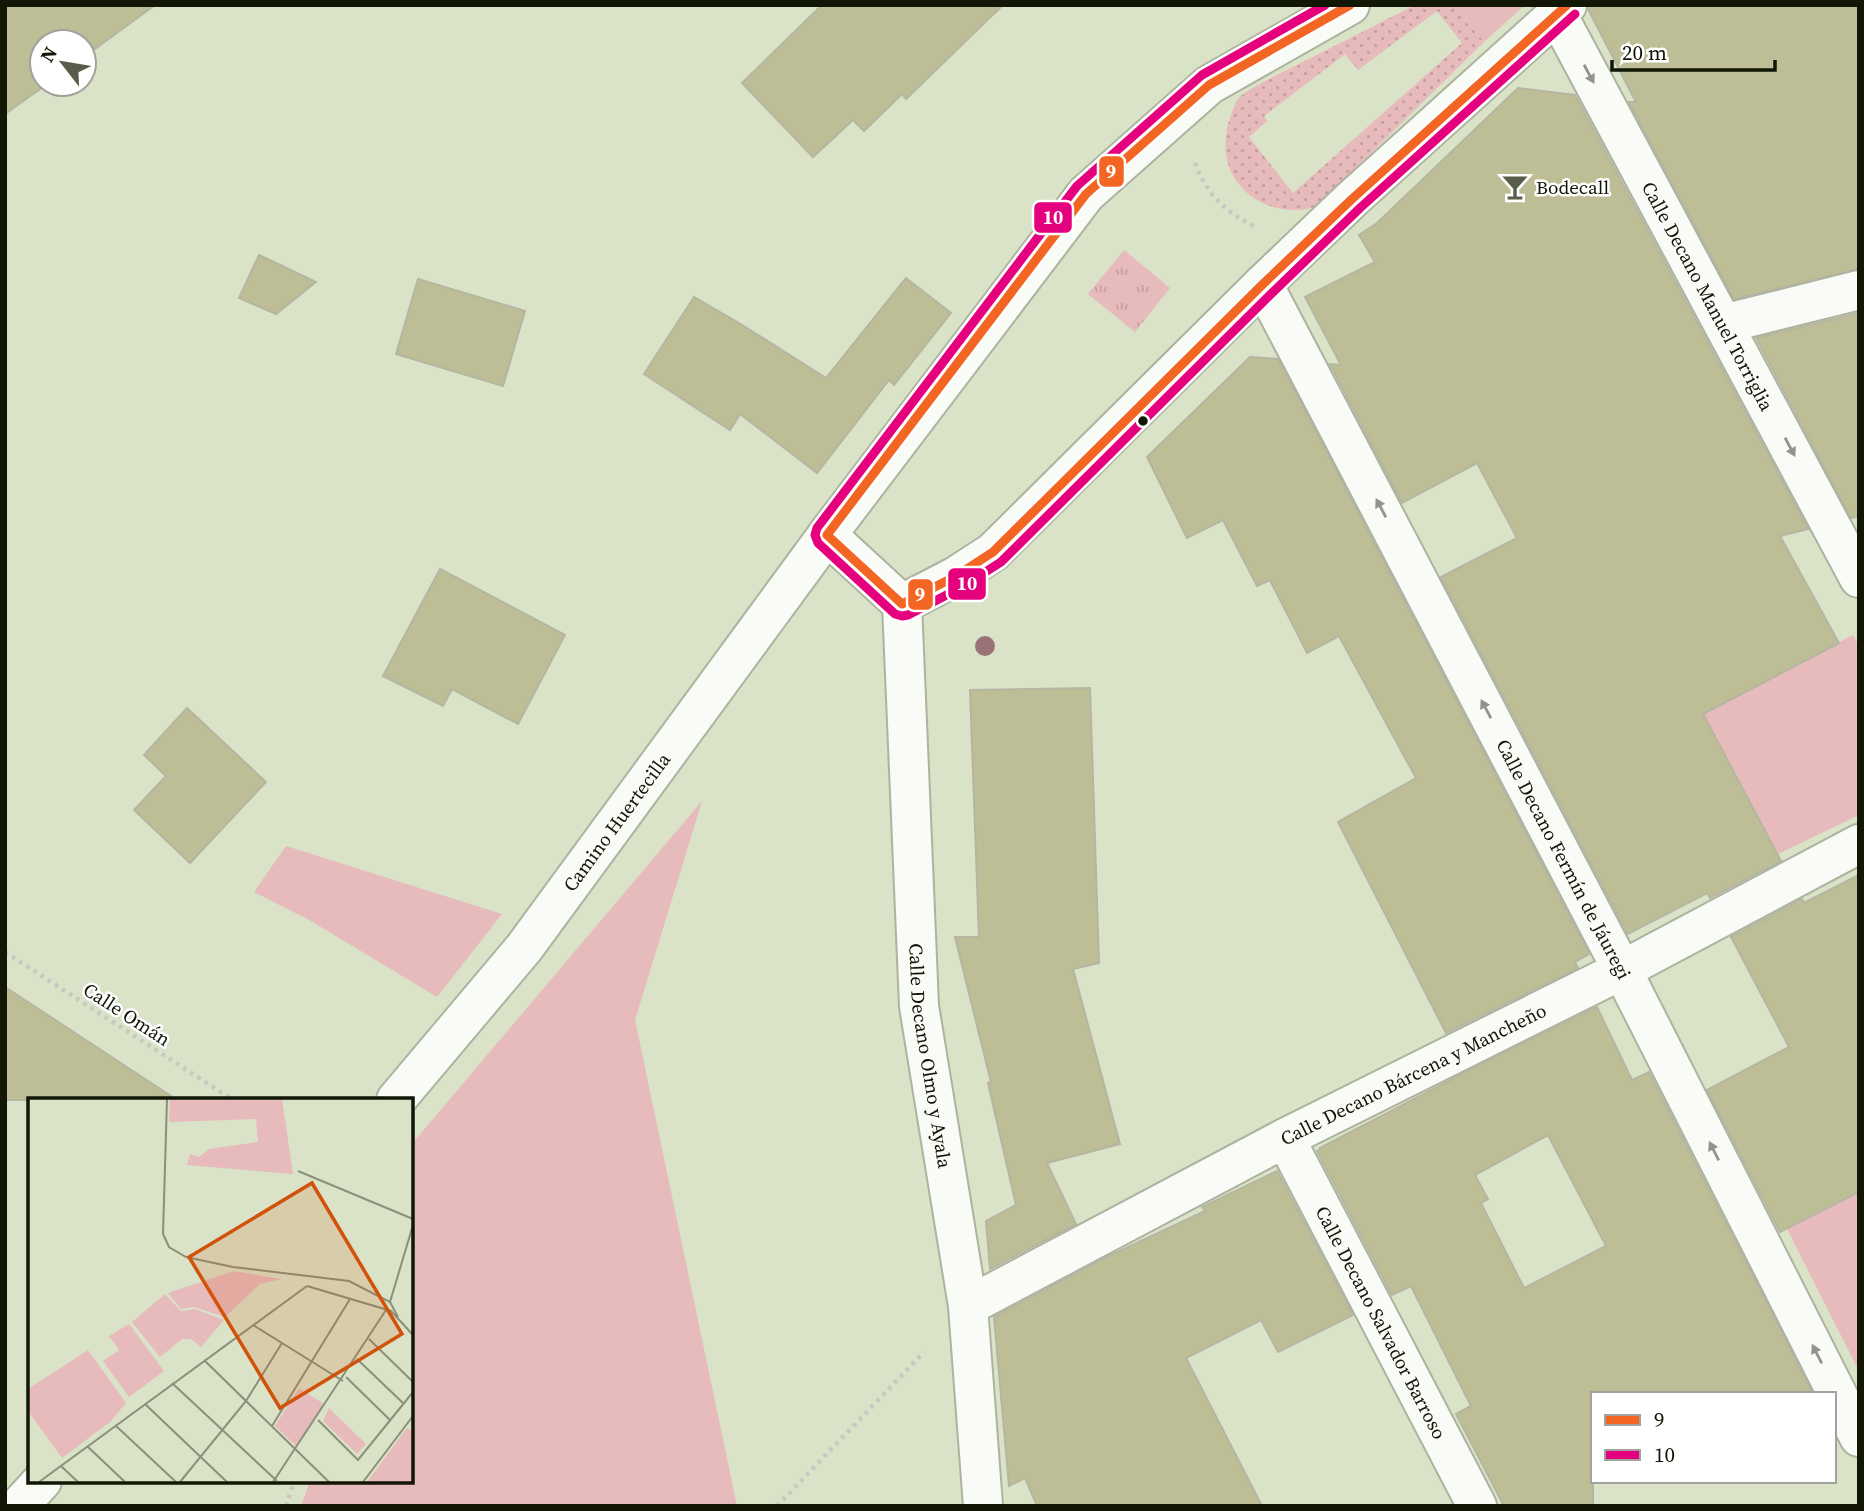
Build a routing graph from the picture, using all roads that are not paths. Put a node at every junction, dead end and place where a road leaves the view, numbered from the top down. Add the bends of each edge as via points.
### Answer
1 (1350, 5) edge
2 (1562, 10) edge
3 (1263, 284) junction
4 (1859, 290) edge
5 (1723, 324) junction
6 (827, 536) junction
7 (1850, 540) edge
8 (1859, 578) edge
9 (902, 604) junction
10 (1859, 844) edge
11 (1622, 970) junction
12 (398, 1098) edge
13 (1285, 1138) junction
14 (968, 1306) junction
15 (1859, 1437) edge
16 (40, 1483) edge
17 (19, 1506) edge
18 (983, 1506) edge
19 (1477, 1506) edge

1 - 6 street, Camino Huertecilla via 1209,85 1086,194
2 - 3 street
2 -> 5 street, Calle Decano Manuel Torriglia
3 - 9 street via 993,552
11 -> 3 street, Calle Decano Fermín de Jáuregi
4 - 5 street
5 -> 7 street, Calle Decano Manuel Torriglia
6 - 9 street
6 - 12 street, Camino Huertecilla via 524,948
7 - 8 street, Calle Decano Manuel Torriglia
9 - 14 street, Calle Decano Olmo y Ayala via 919,1006
10 - 11 street, Calle Decano Bárcena y Mancheño
11 - 13 street, Calle Decano Bárcena y Mancheño
15 -> 11 street, Calle Decano Fermín de Jáuregi
13 - 14 street, Calle Decano Bárcena y Mancheño
13 - 19 street, Calle Decano Salvador Barroso
14 - 18 street, Calle Decano Olmo y Ayala
16 - 17 street

